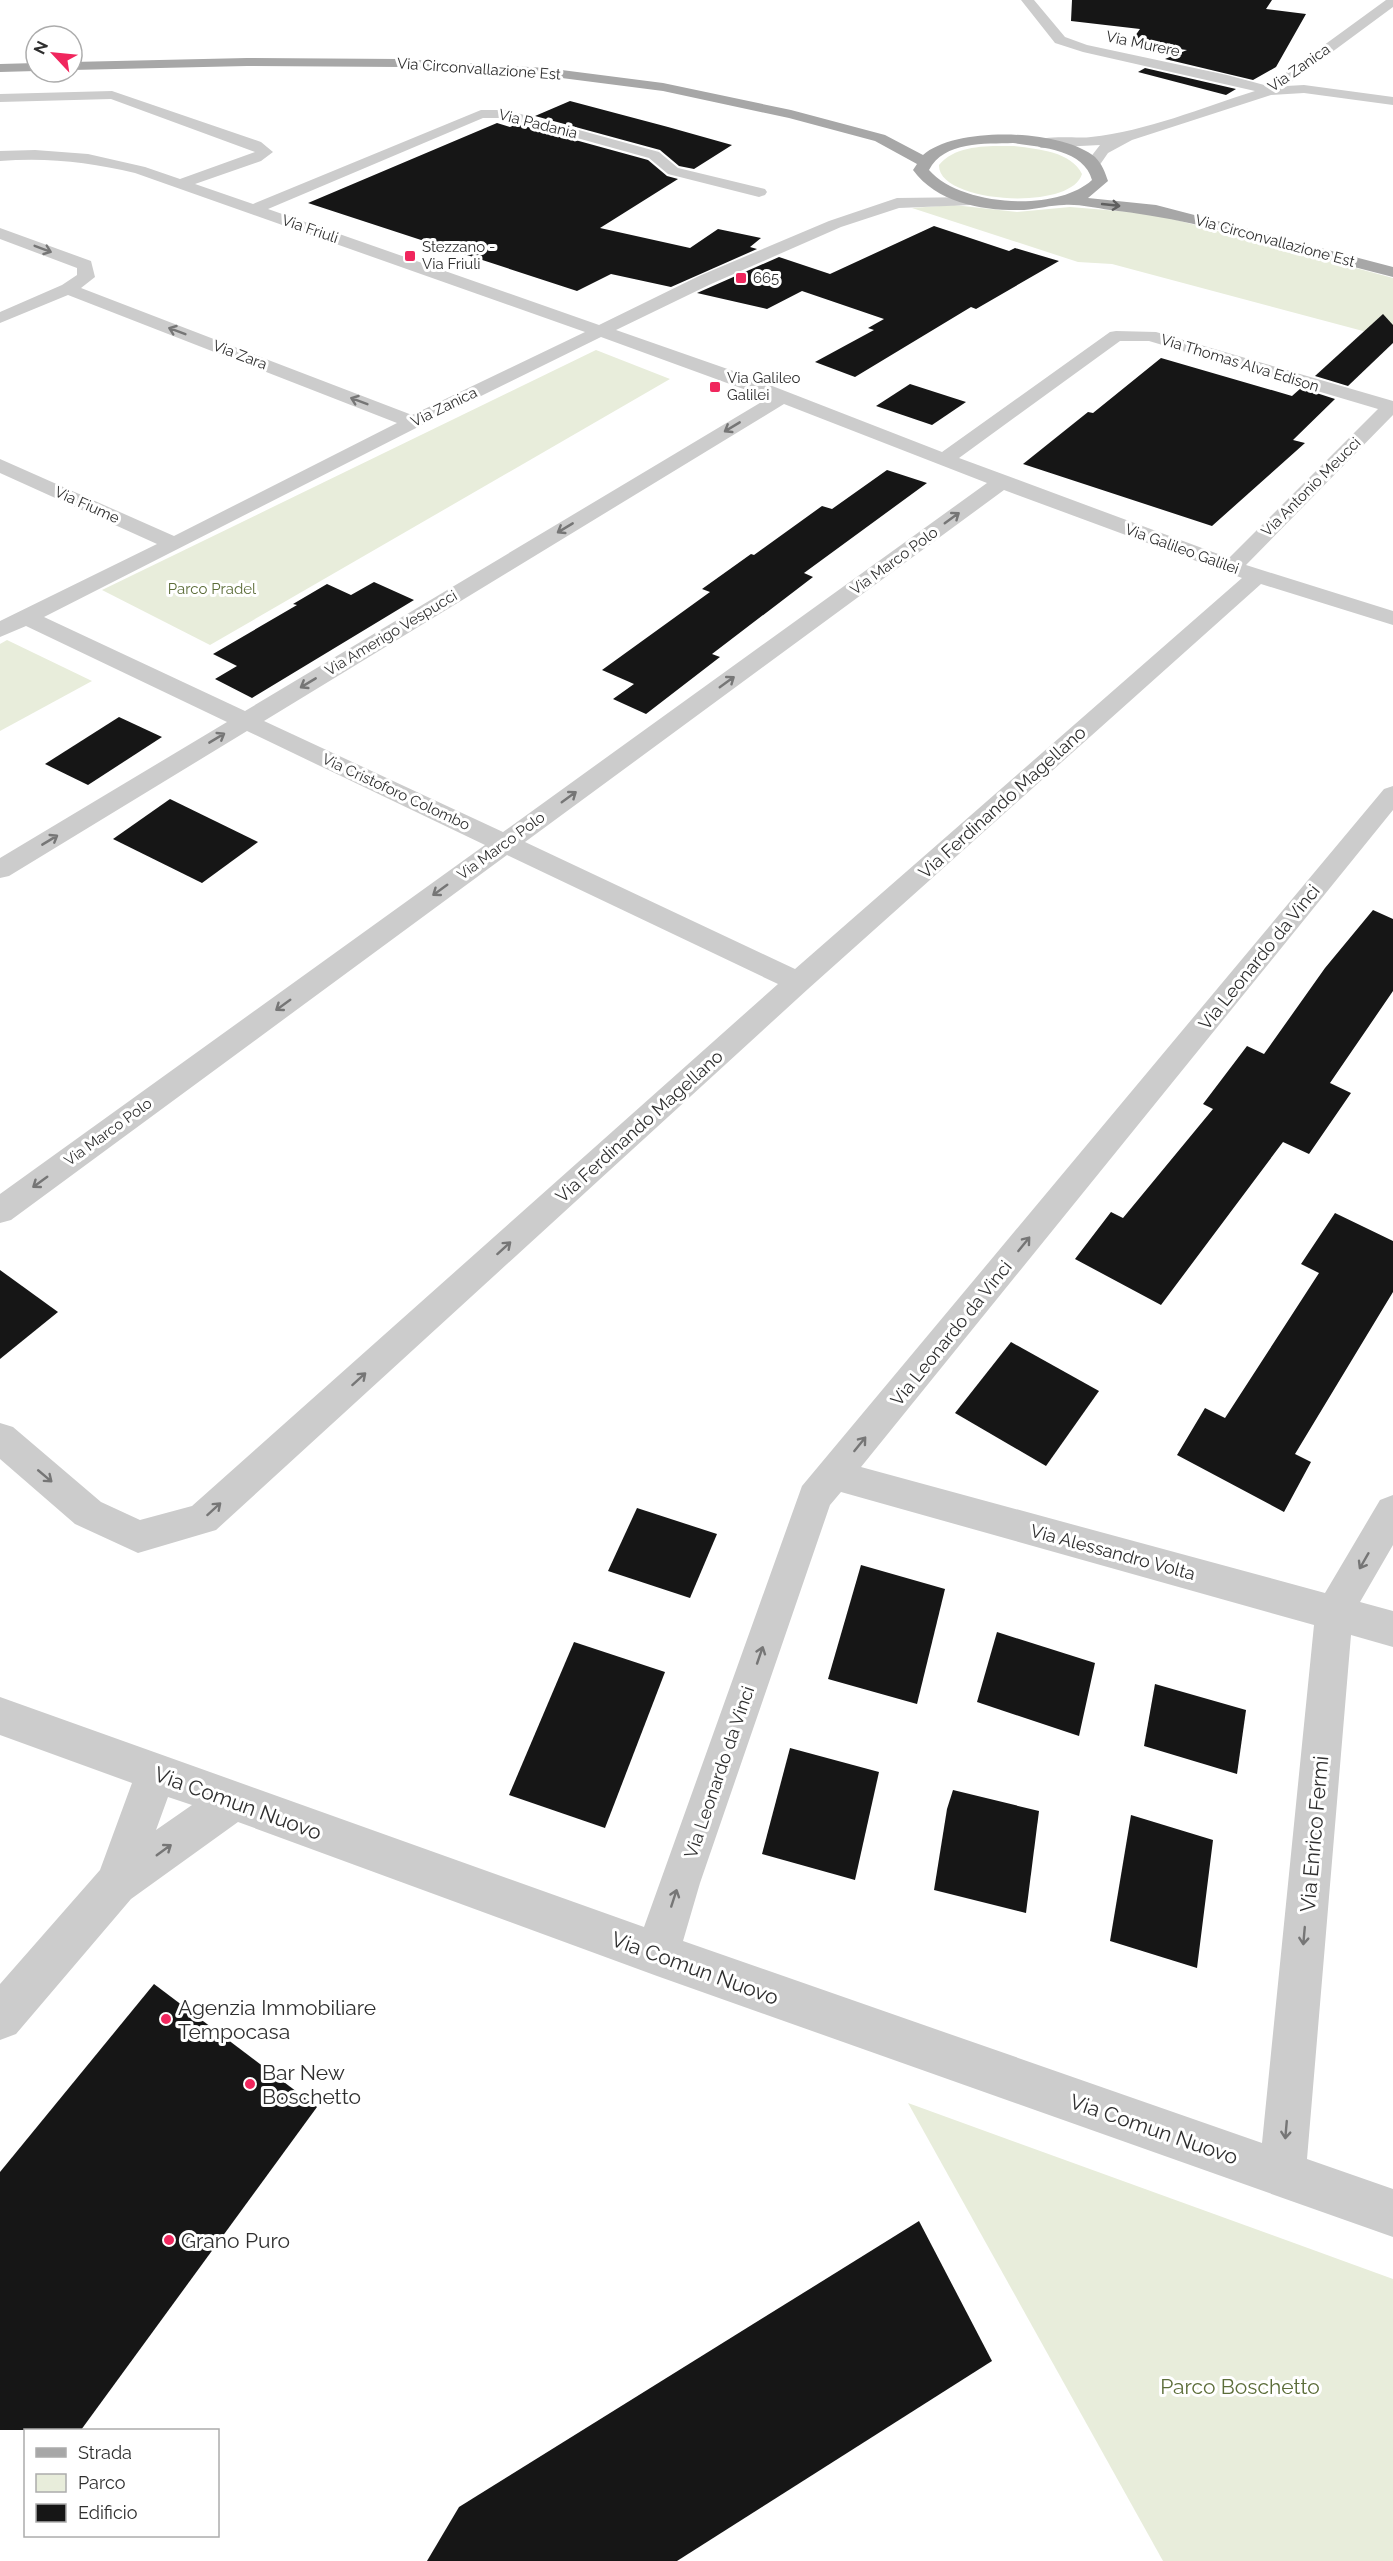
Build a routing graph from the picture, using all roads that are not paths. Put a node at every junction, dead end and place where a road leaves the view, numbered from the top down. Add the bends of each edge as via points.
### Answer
1 (1027, 0) edge
2 (1393, 1) edge
3 (84, 66) edge
4 (24, 67) edge
5 (0, 68) edge
6 (1270, 91) junction
7 (0, 98) edge
8 (1393, 101) edge
9 (1127, 137) junction
10 (880, 138) junction
11 (958, 143) junction
12 (1041, 143) junction
13 (5, 155) edge
14 (923, 161) junction
15 (1094, 163) junction
16 (926, 179) junction
17 (1100, 180) junction
18 (180, 184) junction
19 (759, 192) dead end
20 (970, 200) junction
21 (1066, 200) junction
22 (897, 203) junction
23 (253, 210) junction
24 (1156, 210) junction
25 (0, 233) edge
26 (1393, 272) edge
27 (68, 289) junction
28 (0, 318) edge
29 (604, 331) junction
30 (782, 397) junction
31 (1391, 407) edge
32 (413, 422) junction
33 (944, 460) junction
34 (0, 465) edge
35 (1002, 482) junction
36 (174, 544) junction
37 (1245, 572) junction
38 (25, 617) junction
39 (1393, 618) edge
40 (0, 630) edge
41 (245, 721) junction
42 (1393, 794) edge
43 (505, 843) junction
44 (0, 870) edge
45 (798, 982) junction
46 (0, 1211) edge
47 (0, 1438) edge
48 (834, 1475) junction
49 (1393, 1510) edge
50 (1334, 1612) junction
51 (1393, 1629) edge
52 (0, 1716) edge
53 (156, 1773) junction
54 (233, 1801) junction
55 (116, 1884) junction
56 (657, 1954) junction
57 (0, 2018) edge
58 (1282, 2174) junction
59 (1393, 2212) edge

1 - 6 street, Via Murere via 1060,40
2 - 6 street, Via Zanica
3 - 10 main road, Via Circonvallazione Est via 389,63 546,72 663,87 791,114
4 - 5 main road
6 - 8 street via 1304,89
6 - 9 street, Via Zanica
7 - 18 street via 111,95 256,145 265,152
9 - 12 street, Via Zanica
9 - 15 street, Via Zanica via 1102,150
10 - 11 main road, Via Circonvallazione Est
10 - 14 main road, Via Circonvallazione Est
11 - 12 main road
11 - 14 main road
12 - 15 main road via 1073,151
13 - 18 street, Via Friuli via 92,159
14 - 16 main road via 921,170
15 - 17 main road
16 - 20 main road via 942,190
16 - 22 street, Via Zanica
17 - 21 main road via 1088,192
17 - 24 main road, Via Circonvallazione Est
18 - 23 street, Via Friuli
19 - 23 street, Via Padania via 673,171 654,155 493,112 398,147
20 - 21 main road via 1019,205
20 - 22 street, Via Zanica
21 -> 24 main road, Via Circonvallazione Est
22 - 29 street, Via Zanica via 781,246
23 - 29 street, Via Friuli
24 - 26 main road, Via Circonvallazione Est
25 -> 27 street via 85,266 86,277
27 - 28 street
32 -> 27 street, Via Zara
29 - 30 street, Via Galileo Galilei
29 - 32 street, Via Zanica
30 - 33 street, Via Galileo Galilei
30 -> 41 street, Via Amerigo Vespucci
31 - 33 street, Via Thomas Alva Edison via 1150,336 1116,336
31 - 37 street, Via Antonio Meucci
32 - 36 street, Via Zanica
33 - 35 street, Via Galileo Galilei
34 - 36 street, Via Fiume
35 - 37 street, Via Galileo Galilei
43 -> 35 street, Via Marco Polo
36 - 38 street, Via Zanica
37 - 39 street, Via Galileo Galilei
37 - 45 street, Via Ferdinando Magellano
38 - 40 street, Via Zanica
38 - 41 street, Via Cristoforo Colombo
41 - 43 street, Via Cristoforo Colombo
44 -> 41 street, Via Amerigo Vespucci
48 -> 42 street, Via Leonardo da Vinci
43 - 45 street, Via Cristoforo Colombo
43 -> 46 street, Via Marco Polo
47 -> 45 street, Via Ferdinando Magellano via 88,1513 138,1538 203,1519
48 - 50 street, Via Alessandro Volta
56 -> 48 street, Via Leonardo da Vinci via 815,1497
49 -> 50 street, Via Enrico Fermi
50 - 51 street, Via Alessandro Volta
50 -> 58 street, Via Enrico Fermi
52 - 53 street, Via Comun Nuovo
53 - 54 street, Via Comun Nuovo
53 - 55 street
55 -> 54 street
54 - 56 street, Via Comun Nuovo
55 - 57 street
56 - 58 street, Via Comun Nuovo
58 - 59 street, Via Comun Nuovo

